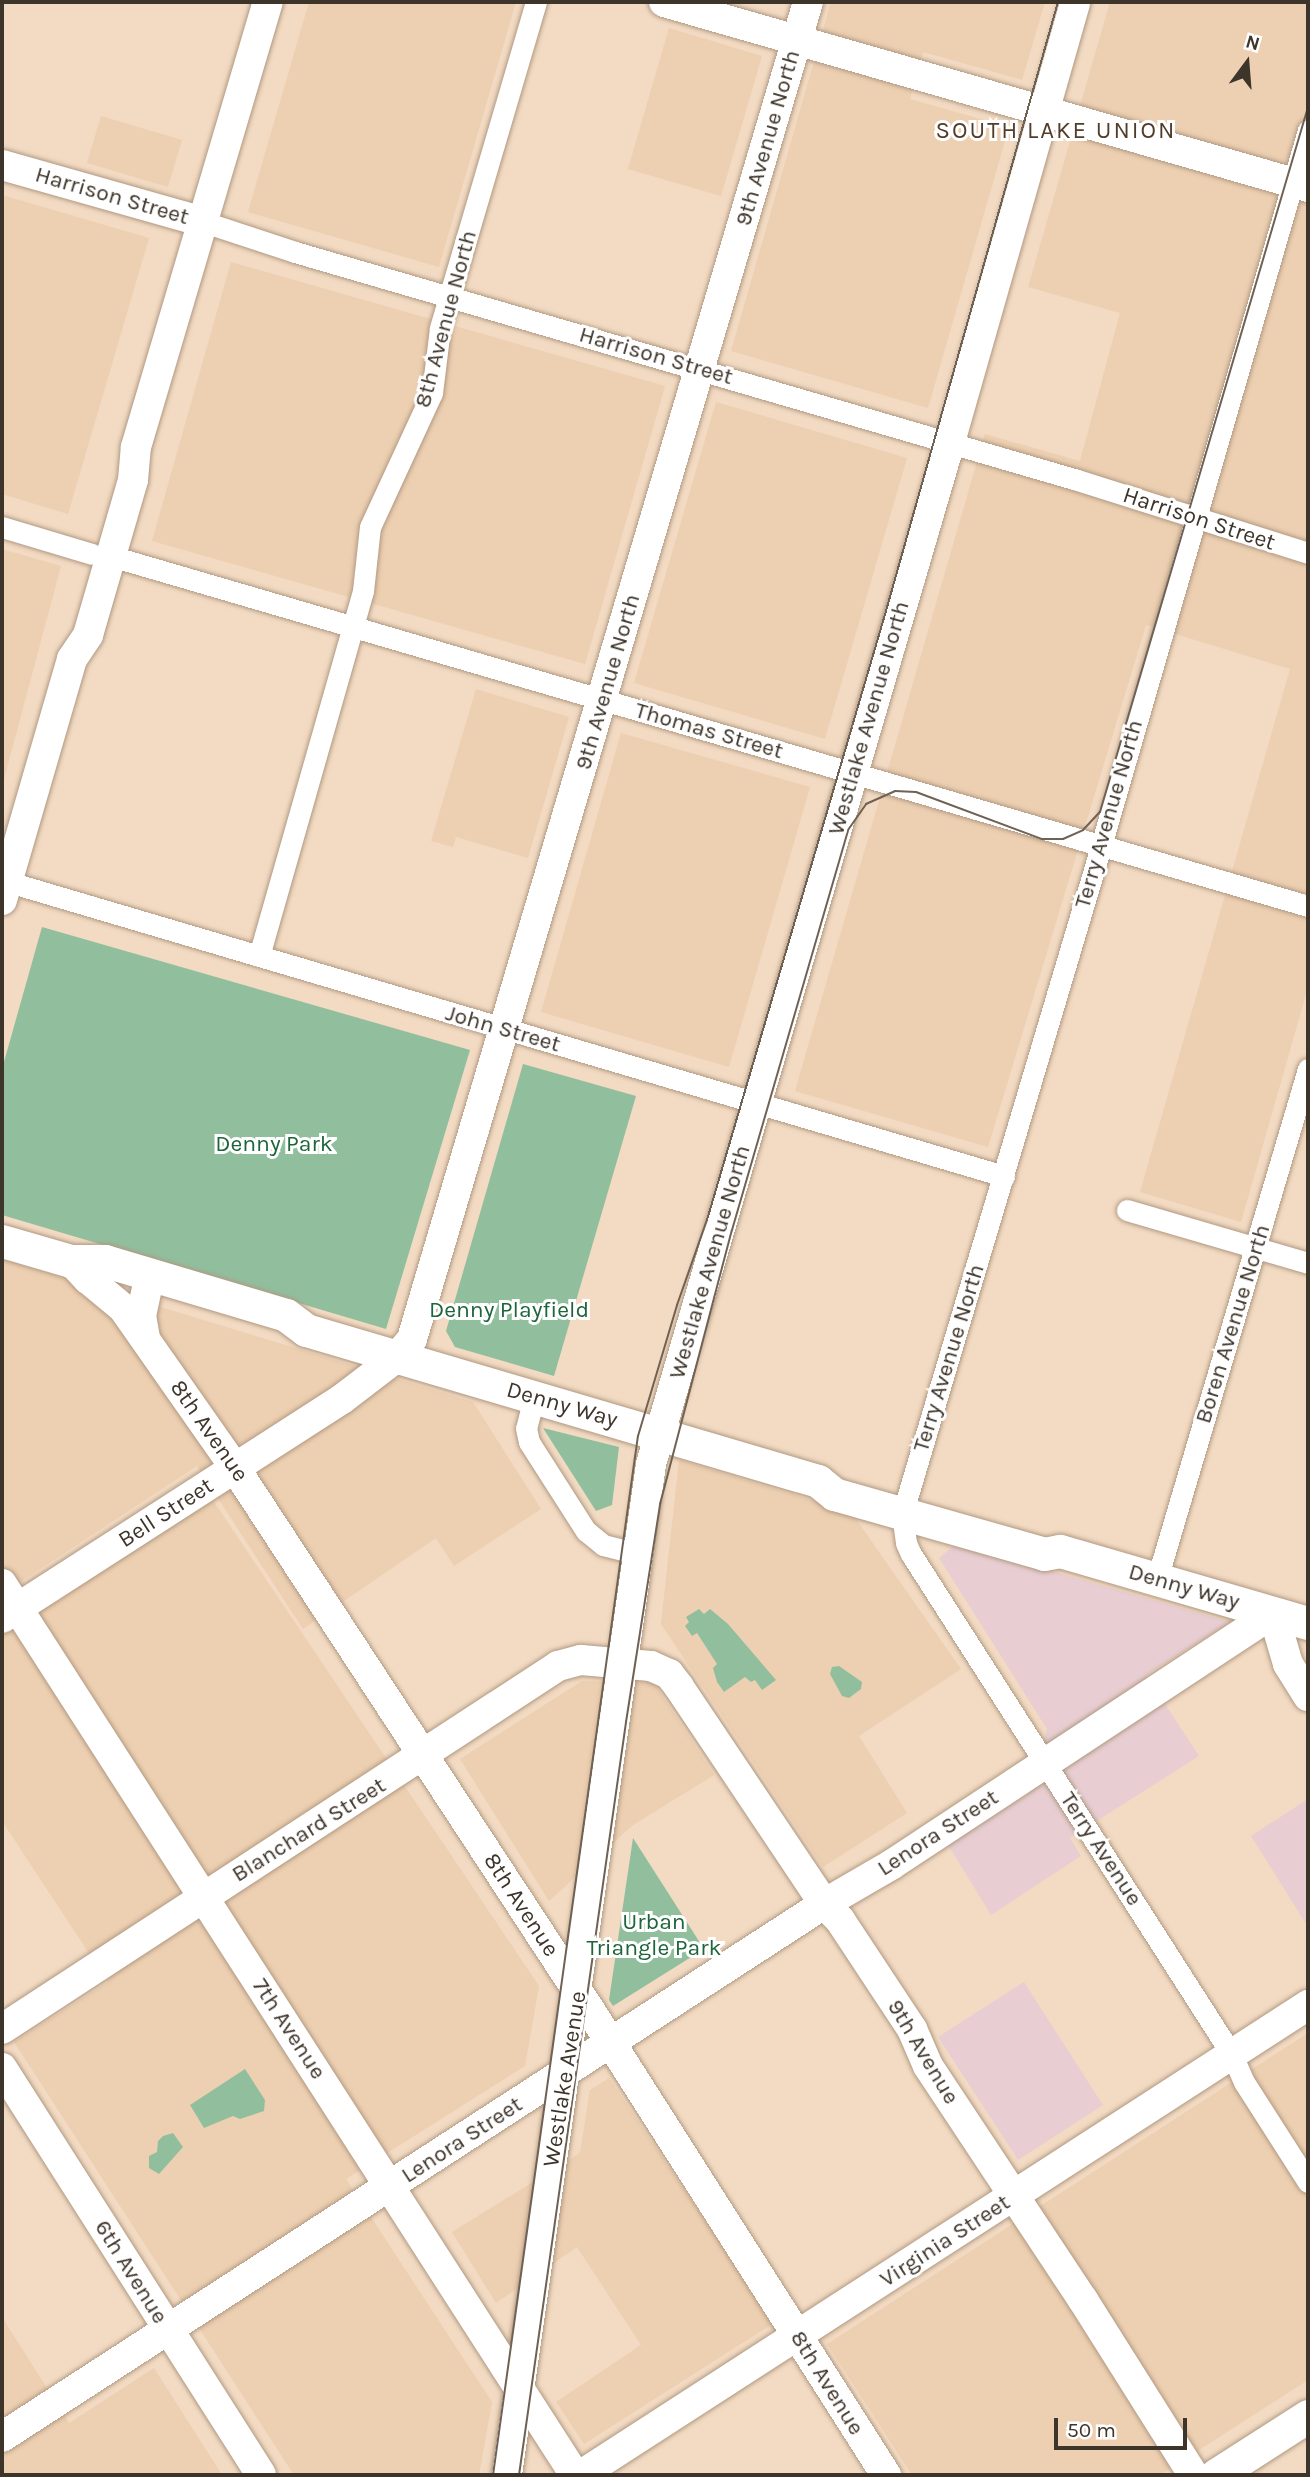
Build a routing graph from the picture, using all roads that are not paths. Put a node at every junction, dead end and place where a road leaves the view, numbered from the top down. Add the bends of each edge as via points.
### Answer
1 (268, 2) edge
2 (536, 2) edge
3 (664, 2) edge
4 (808, 2) edge
5 (1075, 2) edge
6 (797, 40) junction
7 (1044, 111) junction
8 (1308, 130) edge
9 (2, 165) edge
10 (1301, 185) edge
11 (204, 222) junction
12 (449, 296) junction
13 (700, 369) junction
14 (950, 442) junction
15 (1194, 517) junction
16 (2, 527) edge
17 (1308, 553) edge
18 (101, 555) junction
19 (353, 626) junction
20 (603, 701) junction
21 (853, 772) junction
22 (1101, 847) junction
23 (3, 887) edge
24 (1308, 906) edge
25 (259, 956) junction
26 (506, 1030) junction
27 (1308, 1069) edge
28 (756, 1103) junction
29 (1004, 1176) junction
30 (1127, 1210) dead end
31 (2, 1241) edge
32 (1256, 1246) junction
33 (71, 1261) junction
34 (1308, 1263) edge
35 (146, 1292) junction
36 (306, 1330) junction
37 (147, 1341) junction
38 (397, 1357) junction
39 (534, 1397) junction
40 (660, 1434) junction
41 (235, 1468) junction
42 (905, 1506) junction
43 (639, 1554) junction
44 (1157, 1579) junction
45 (7, 1604) edge
46 (1273, 1613) junction
47 (1308, 1623) edge
48 (625, 1663) junction
49 (1308, 1696) edge
50 (424, 1756) junction
51 (1045, 1764) junction
52 (203, 1897) junction
53 (824, 1904) junction
54 (578, 1991) junction
55 (1308, 2005) edge
56 (2, 2029) edge
57 (612, 2043) junction
58 (1232, 2055) junction
59 (2, 2068) edge
60 (565, 2074) junction
61 (1308, 2182) edge
62 (390, 2186) junction
63 (1014, 2195) junction
64 (167, 2330) junction
65 (798, 2337) junction
66 (519, 2388) junction
67 (1308, 2416) edge
68 (2, 2437) edge
69 (261, 2475) edge
70 (507, 2475) edge
71 (575, 2475) edge
72 (581, 2475) edge
73 (886, 2475) edge
74 (1193, 2475) edge
75 (1216, 2475) edge

1 - 11 main road
2 - 12 street, 8th Avenue North
3 - 6 main road
4 - 6 main road, 9th Avenue North
5 - 7 main road, Westlake Avenue North
6 - 7 main road
6 - 13 main road, 9th Avenue North
7 - 10 main road
7 - 14 main road, Westlake Avenue North
8 - 10 street, Terry Avenue North
9 - 11 main road, Harrison Street
10 - 15 street, Terry Avenue North
11 - 12 street, Harrison Street
11 - 18 main road via 136,447 115,475
12 - 13 street, Harrison Street
12 - 19 street, 8th Avenue North via 432,393 370,527 363,591
13 - 14 street, Harrison Street
13 - 20 main road, 9th Avenue North
14 - 15 street, Harrison Street
14 - 21 main road, Westlake Avenue North
15 - 17 street, Harrison Street
15 - 22 street, Terry Avenue North
16 - 18 street, Thomas Street
18 - 19 street, Thomas Street
18 - 23 main road via 70,629 72,659
19 - 20 street, Thomas Street
19 - 25 street, 8th Avenue North
20 - 21 street, Thomas Street
20 - 26 main road, 9th Avenue North
21 - 22 street, Thomas Street
21 - 28 main road, Westlake Avenue North
22 - 24 street, Thomas Street
22 - 29 street, Terry Avenue North
23 - 25 street, John Street
25 - 26 street, John Street
26 - 28 street, John Street
26 - 38 main road, 9th Avenue North via 412,1339
27 - 32 street, Boren Avenue North
28 - 29 street, John Street
28 - 40 main road, Westlake Avenue North
29 - 42 street, Terry Avenue North
30 - 32 street
31 - 33 main road, Denny Way
32 - 34 street
32 - 44 street, Boren Avenue North
33 - 35 main road, Denny Way via 101,1278
33 - 36 main road, Denny Way via 105,1261 286,1315
33 - 37 main road, 8th Avenue via 124,1308
35 - 36 main road, Denny Way via 282,1331
35 - 37 main road via 141,1316
36 - 38 main road, Denny Way
37 - 41 main road, 8th Avenue
38 - 39 main road, Denny Way
38 - 41 main road, Bell Street via 342,1399
39 - 40 main road, Denny Way
39 - 43 street via 526,1428 529,1442 586,1531 603,1545
40 - 42 main road, Denny Way via 818,1481 839,1479
40 - 43 main road, Westlake Avenue via 651,1464
41 - 45 main road, Bell Street
41 - 50 main road, 8th Avenue
42 - 44 main road, Denny Way via 1049,1539 1060,1551
42 - 51 street, Terry Avenue via 906,1543 911,1554
43 - 48 main road, Westlake Avenue
44 - 46 main road, Denny Way
45 - 52 main road, 7th Avenue
46 - 47 main road, Denny Way
46 - 49 main road via 1288,1664
46 - 51 main road, Lenora Street
48 - 50 main road, Blanchard Street via 565,1663
48 - 53 main road, 9th Avenue via 652,1666 669,1674
48 - 54 main road, Westlake Avenue
50 - 52 main road, Blanchard Street
50 - 54 main road, 8th Avenue
51 - 53 main road, Lenora Street
51 - 58 street, Terry Avenue
52 - 56 main road, Blanchard Street
52 - 62 main road, 7th Avenue
53 - 57 main road, Lenora Street
53 - 63 main road, 9th Avenue via 840,1920 912,2029 928,2066
54 - 57 main road, 8th Avenue
54 - 60 main road, Westlake Avenue
55 - 58 main road, Virginia Street
57 - 60 main road, Lenora Street
57 - 65 main road, 8th Avenue
58 - 61 street, Terry Avenue via 1244,2082
58 - 63 main road, Virginia Street
59 - 64 main road, 6th Avenue
60 - 62 main road, Lenora Street
60 - 66 main road, Westlake Avenue
62 - 64 main road, Lenora Street
62 - 66 main road, 7th Avenue
63 - 65 main road, Virginia Street
63 - 74 main road, 9th Avenue
64 - 68 main road, Lenora Street
64 - 69 main road, 6th Avenue
65 - 72 main road, Virginia Street
65 - 73 main road, 8th Avenue
66 - 70 main road, Westlake Avenue
66 - 71 main road, 7th Avenue
67 - 75 main road

